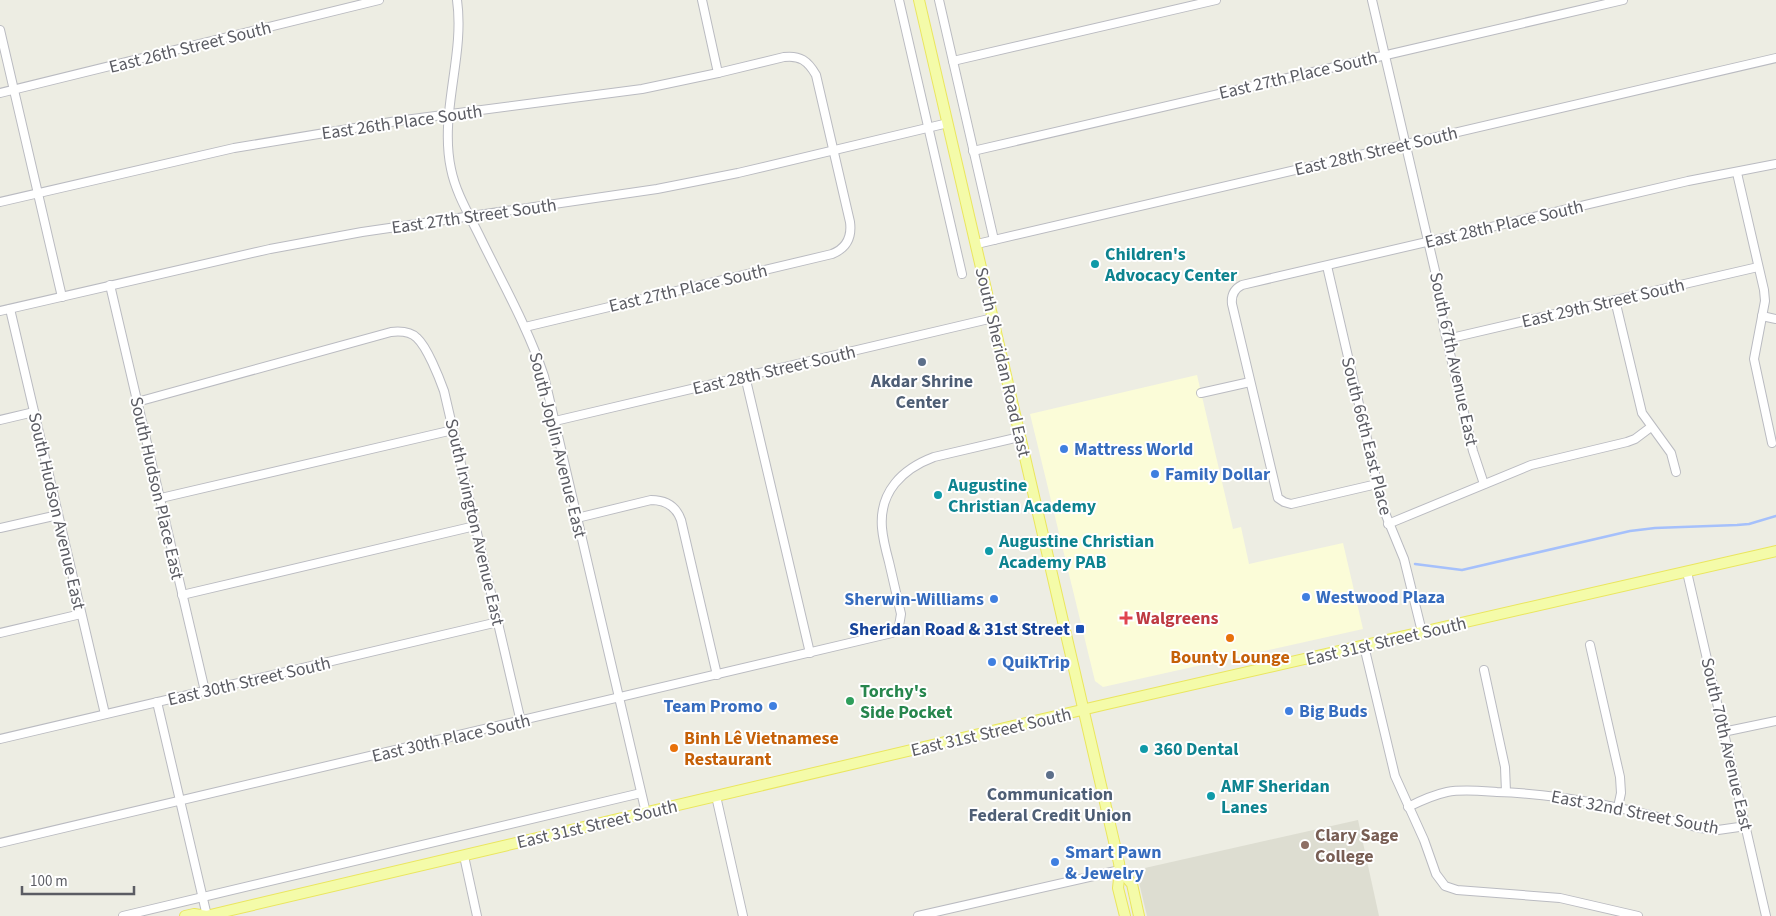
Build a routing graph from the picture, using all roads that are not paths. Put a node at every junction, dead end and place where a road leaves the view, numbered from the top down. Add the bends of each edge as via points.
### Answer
1 (379, 0) edge
2 (457, 0) edge
3 (702, 0) edge
4 (899, 0) edge
5 (919, 0) edge
6 (939, 0) edge
7 (1216, 0) edge
8 (1372, 0) edge
9 (1623, 0) edge
10 (0, 30) edge
11 (1384, 55) junction
12 (1776, 58) edge
13 (953, 61) junction
14 (718, 74) junction
15 (14, 90) junction
16 (0, 93) edge
17 (449, 115) junction
18 (948, 123) junction
19 (928, 128) junction
20 (1405, 144) junction
21 (834, 150) junction
22 (973, 151) junction
23 (1776, 164) edge
24 (1737, 173) junction
25 (39, 194) junction
26 (0, 202) edge
27 (470, 216) junction
28 (994, 240) junction
29 (1428, 242) junction
30 (977, 244) junction
31 (1326, 266) junction
32 (1758, 266) junction
33 (962, 274) dead end
34 (110, 285) junction
35 (62, 297) junction
36 (1615, 300) junction
37 (10, 309) junction
38 (0, 311) edge
39 (1762, 316) junction
40 (993, 318) junction
41 (1776, 319) edge
42 (525, 327) junction
43 (1447, 339) junction
44 (745, 376) junction
45 (1250, 382) junction
46 (1201, 393) dead end
47 (138, 402) junction
48 (34, 412) junction
49 (0, 420) edge
50 (555, 421) junction
51 (1651, 427) junction
52 (453, 430) junction
53 (1020, 437) junction
54 (1772, 443) dead end
55 (1676, 472) dead end
56 (1377, 484) junction
57 (1484, 484) junction
58 (160, 498) junction
59 (58, 515) junction
60 (577, 518) junction
61 (1388, 524) junction
62 (475, 526) junction
63 (0, 528) edge
64 (1776, 551) edge
65 (1687, 572) junction
66 (182, 595) junction
67 (82, 614) junction
68 (498, 622) junction
69 (1422, 632) junction
70 (0, 633) edge
71 (1590, 645) dead end
72 (1364, 646) junction
73 (810, 653) junction
74 (1484, 670) dead end
75 (717, 675) junction
76 (205, 691) junction
77 (619, 698) junction
78 (157, 702) junction
79 (1084, 710) junction
80 (105, 714) junction
81 (1776, 720) edge
82 (521, 722) junction
83 (1723, 732) junction
84 (0, 739) edge
85 (1506, 792) junction
86 (641, 794) junction
87 (716, 796) junction
88 (179, 801) junction
89 (1408, 807) junction
90 (1618, 807) junction
91 (646, 813) junction
92 (1746, 826) junction
93 (0, 843) edge
94 (464, 856) junction
95 (1120, 870) junction
96 (203, 897) junction
97 (928, 915) edge
98 (123, 916) edge
99 (185, 916) edge
100 (207, 916) edge
101 (477, 916) edge
102 (742, 916) edge
103 (918, 916) edge
104 (1125, 916) edge
105 (1139, 916) edge
106 (1638, 916) edge
107 (1766, 916) edge

1 - 15 street, East 26th Street South
2 - 17 street, South Joplin Avenue East via 459,19
3 - 14 street
4 - 19 street, South Sheridan Road East
5 - 18 main road, South Sheridan Road East
6 - 13 street, South Sheridan Road East
7 - 13 street
8 - 11 street, South 67th Avenue East
9 - 11 street, East 27th Place South
10 - 15 street
11 - 20 street, South 67th Avenue East
11 - 22 street, East 27th Place South
12 - 20 street, East 28th Street South
13 - 22 street, South Sheridan Road East
14 - 17 street, East 26th Place South via 642,90
14 - 21 street, East 26th Place South via 784,57 806,61 816,75
15 - 16 street, East 26th Street South
15 - 25 street
17 - 25 street, East 26th Place South via 234,148
17 - 27 street, South Joplin Avenue East via 447,134 451,170
18 - 19 street, East 27th Street South
18 - 30 main road, South Sheridan Road East
19 - 21 street, East 27th Street South
19 - 33 street, South Sheridan Road East
20 - 28 street, East 28th Street South
20 - 29 street, South 67th Avenue East
21 - 27 street, East 27th Street South via 657,189
21 - 42 street, East 27th Place South via 851,231 842,249
22 - 28 street, South Sheridan Road East
23 - 24 street, East 28th Place South
24 - 29 street, East 28th Place South via 1670,185
24 - 32 street
25 - 26 street, East 26th Place South
25 - 35 street
27 - 34 street, East 27th Street South via 314,240
27 - 42 street, South Joplin Avenue East
28 - 30 street, East 28th Street South
29 - 31 street, East 28th Place South
29 - 43 street, South 67th Avenue East
30 - 40 main road, South Sheridan Road East
31 - 45 street, East 28th Place South via 1242,285 1234,291 1231,299
31 - 56 street, South 66th East Place
32 - 36 street, East 29th Street South
32 - 39 street via 1764,295
34 - 35 street, East 27th Street South
34 - 47 street, South Hudson Place East
35 - 37 street, East 27th Street South
36 - 43 street, East 29th Street South
36 - 51 street via 1641,411
37 - 38 street, East 27th Street South
37 - 48 street, South Hudson Avenue East
39 - 41 street
39 - 54 street via 1754,359
40 - 44 street, East 28th Street South
40 - 53 main road, South Sheridan Road East
42 - 50 street, South Joplin Avenue East via 544,376
43 - 57 street, South 67th Avenue East via 1475,459
44 - 50 street, East 28th Street South
44 - 73 street
45 - 46 street
45 - 56 street via 1275,492 1281,501 1294,503
47 - 52 street, South Irvington Avenue East via 398,331 409,333 421,342 444,391
47 - 58 street, South Hudson Place East
48 - 49 street
48 - 59 street, South Hudson Avenue East
50 - 60 street, South Joplin Avenue East
51 - 55 street via 1671,452
51 - 57 street via 1627,442 1531,465
52 - 58 street
52 - 62 street, South Irvington Avenue East
53 - 73 street, East 30th Place South via 934,457 907,470 892,487 884,503 881,520 901,614 899,626 885,636
53 - 79 main road, South Sheridan Road East
56 - 61 street, South 66th East Place
57 - 61 street
58 - 66 street, South Hudson Place East
59 - 63 street
59 - 67 street, South Hudson Avenue East
60 - 75 street via 651,500 663,501 678,513
60 - 77 street, South Joplin Avenue East
61 - 69 street, South 66th East Place via 1404,559
62 - 66 street
62 - 68 street, South Irvington Avenue East
64 - 65 main road, East 31st Street South
65 - 69 main road, East 31st Street South
65 - 83 street, South 70th Avenue East
66 - 76 street, South Hudson Place East
67 - 70 street
67 - 80 street, South Hudson Avenue East
68 - 76 street, East 30th Street South
68 - 82 street, South Irvington Avenue East
69 - 72 main road, East 31st Street South
71 - 90 street via 1620,777
72 - 79 main road, East 31st Street South
72 - 89 street via 1393,771
73 - 75 street, East 30th Place South
74 - 85 street via 1505,767
75 - 77 street, East 30th Place South
76 - 78 street, East 30th Street South
77 - 82 street, East 30th Place South
77 - 86 street, South Joplin Avenue East
78 - 80 street, East 30th Street South
78 - 88 street
79 - 87 main road, East 31st Street South
79 - 95 main road, South Sheridan Road East
80 - 84 street, East 30th Street South
81 - 83 street
82 - 88 street, East 30th Place South
83 - 92 street, South 70th Avenue East
85 - 89 street, East 32nd Street South via 1446,792
85 - 90 street, East 32nd Street South via 1570,798
86 - 91 street, South Joplin Avenue East
86 - 96 street, East 31st Street South
87 - 91 main road, East 31st Street South
87 - 102 street
88 - 93 street, East 30th Place South
88 - 96 street
89 - 106 street via 1433,868 1445,886 1457,890 1553,897
90 - 92 street, East 32nd Street South via 1700,828 1718,830
91 - 94 main road, East 31st Street South
92 - 107 street, South 70th Avenue East
94 - 100 main road, East 31st Street South
94 - 101 street
95 - 97 street
95 - 104 main road, South Sheridan Road East via 1118,888
95 - 105 main road, South Sheridan Road East via 1132,884
96 - 98 street, East 31st Street South
96 - 100 street
97 - 103 street
99 - 100 main road, East 31st Street South

